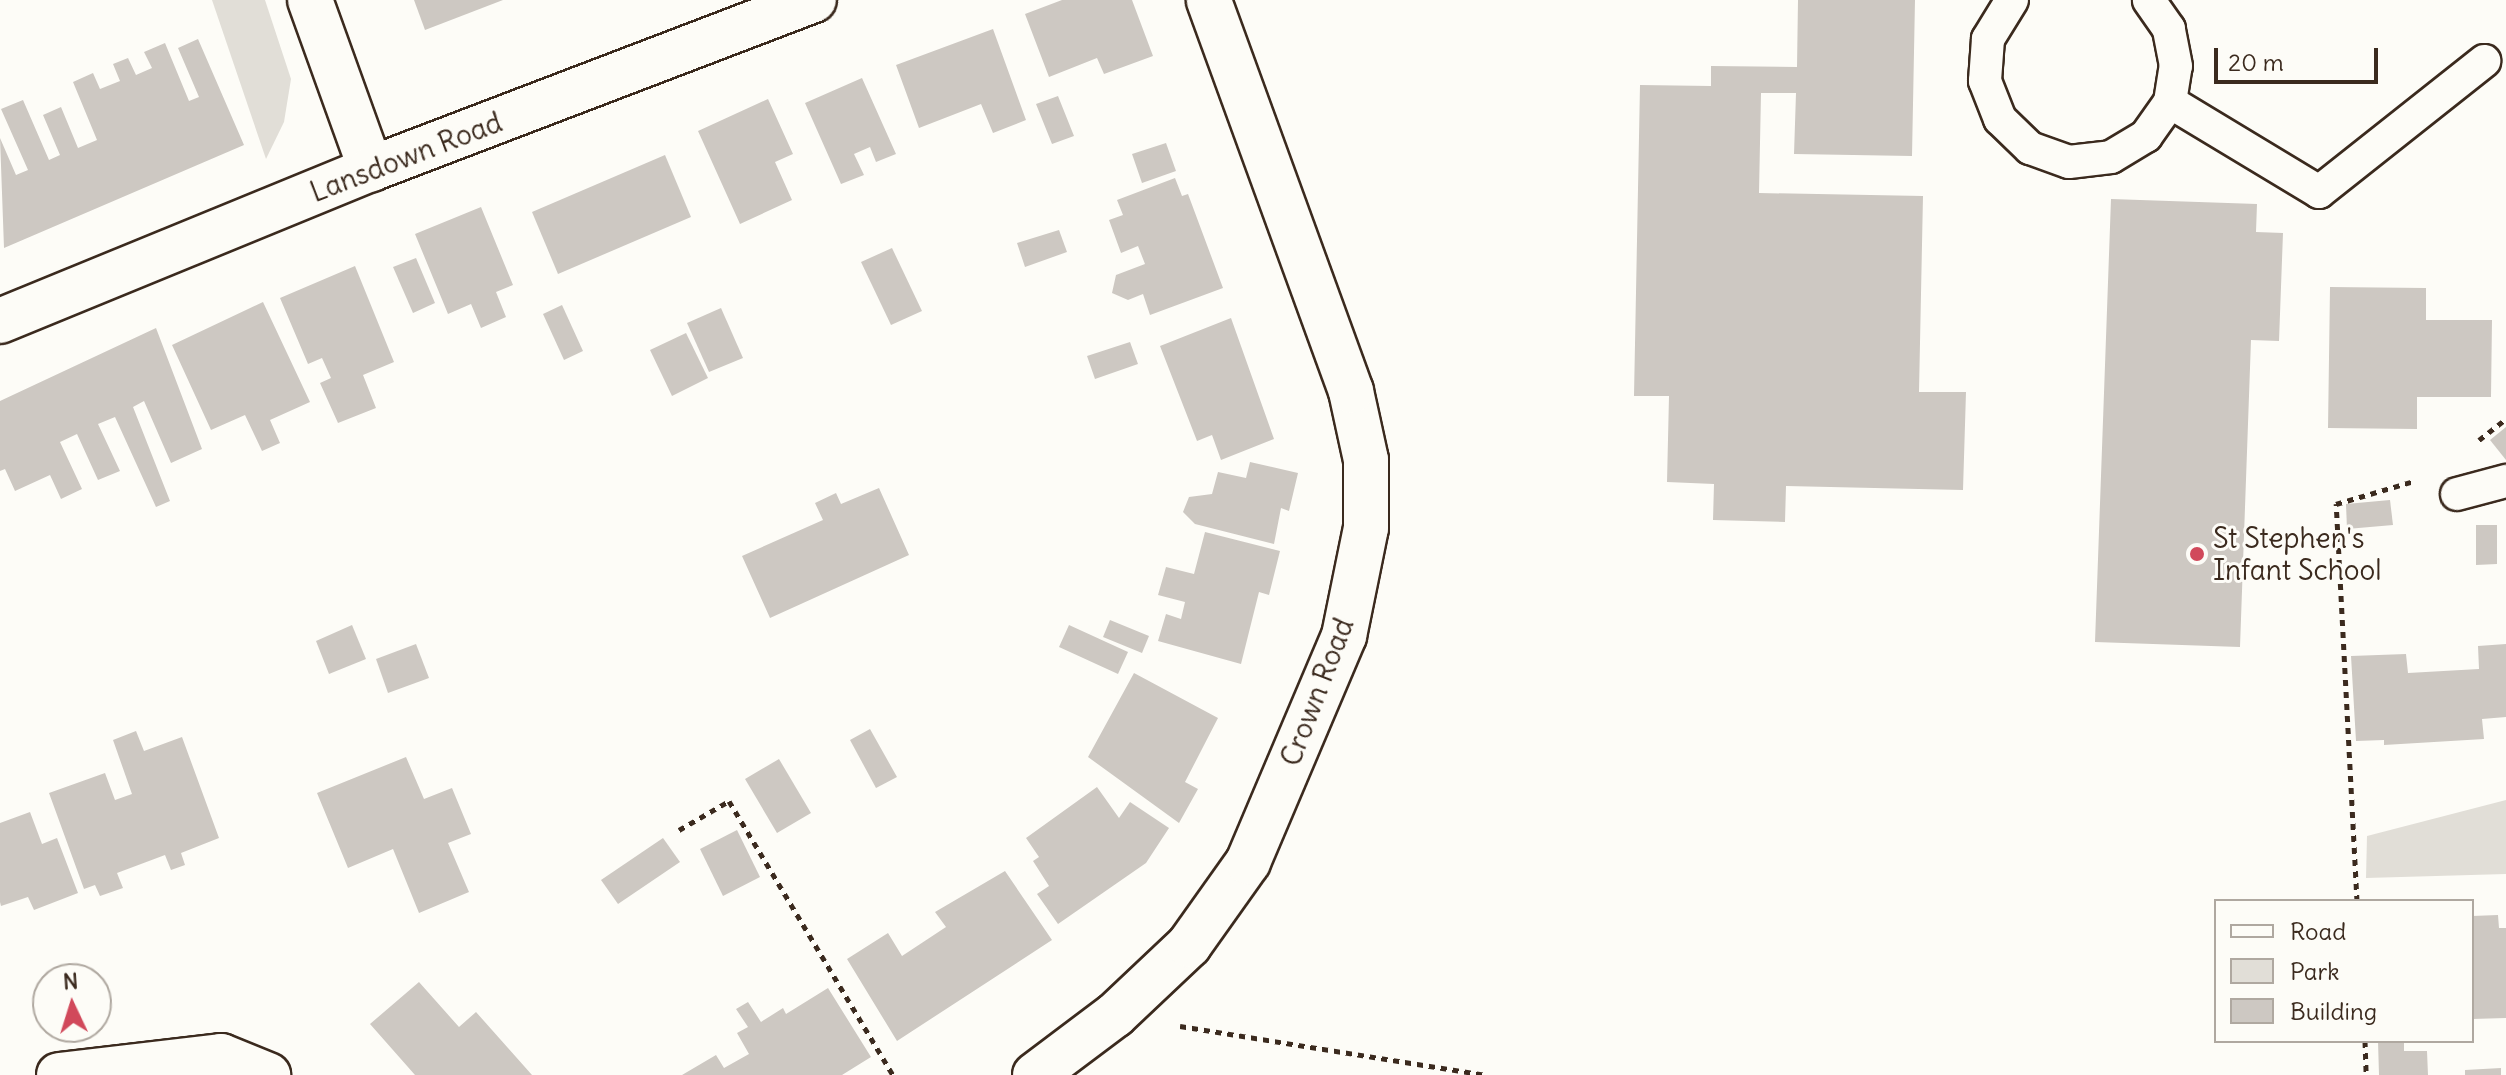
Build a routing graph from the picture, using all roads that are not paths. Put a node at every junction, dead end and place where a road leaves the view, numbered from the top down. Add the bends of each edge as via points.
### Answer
1 (310, 0) edge
2 (814, 0) edge
3 (1209, 0) edge
4 (2012, 0) edge
5 (2149, 0) edge
6 (2484, 61) dead end
7 (2170, 102) junction
8 (371, 169) junction
9 (0, 321) edge
10 (2506, 481) edge
11 (2457, 494) dead end
12 (59, 1075) edge
13 (268, 1075) edge
14 (1035, 1075) edge

1 - 8 street
2 - 8 street, Lansdown Road
3 - 14 street, Crown Road via 1351,391 1366,460 1366,528 1344,636 1248,862 1189,945 1115,1015
4 - 7 lane via 1988,39 1985,81 2000,119 2030,148 2069,162 2111,157 2146,136
5 - 7 lane via 2169,29 2174,54
6 - 7 lane via 2319,192
8 - 9 street, Lansdown Road
10 - 11 lane
12 - 13 street via 221,1056

